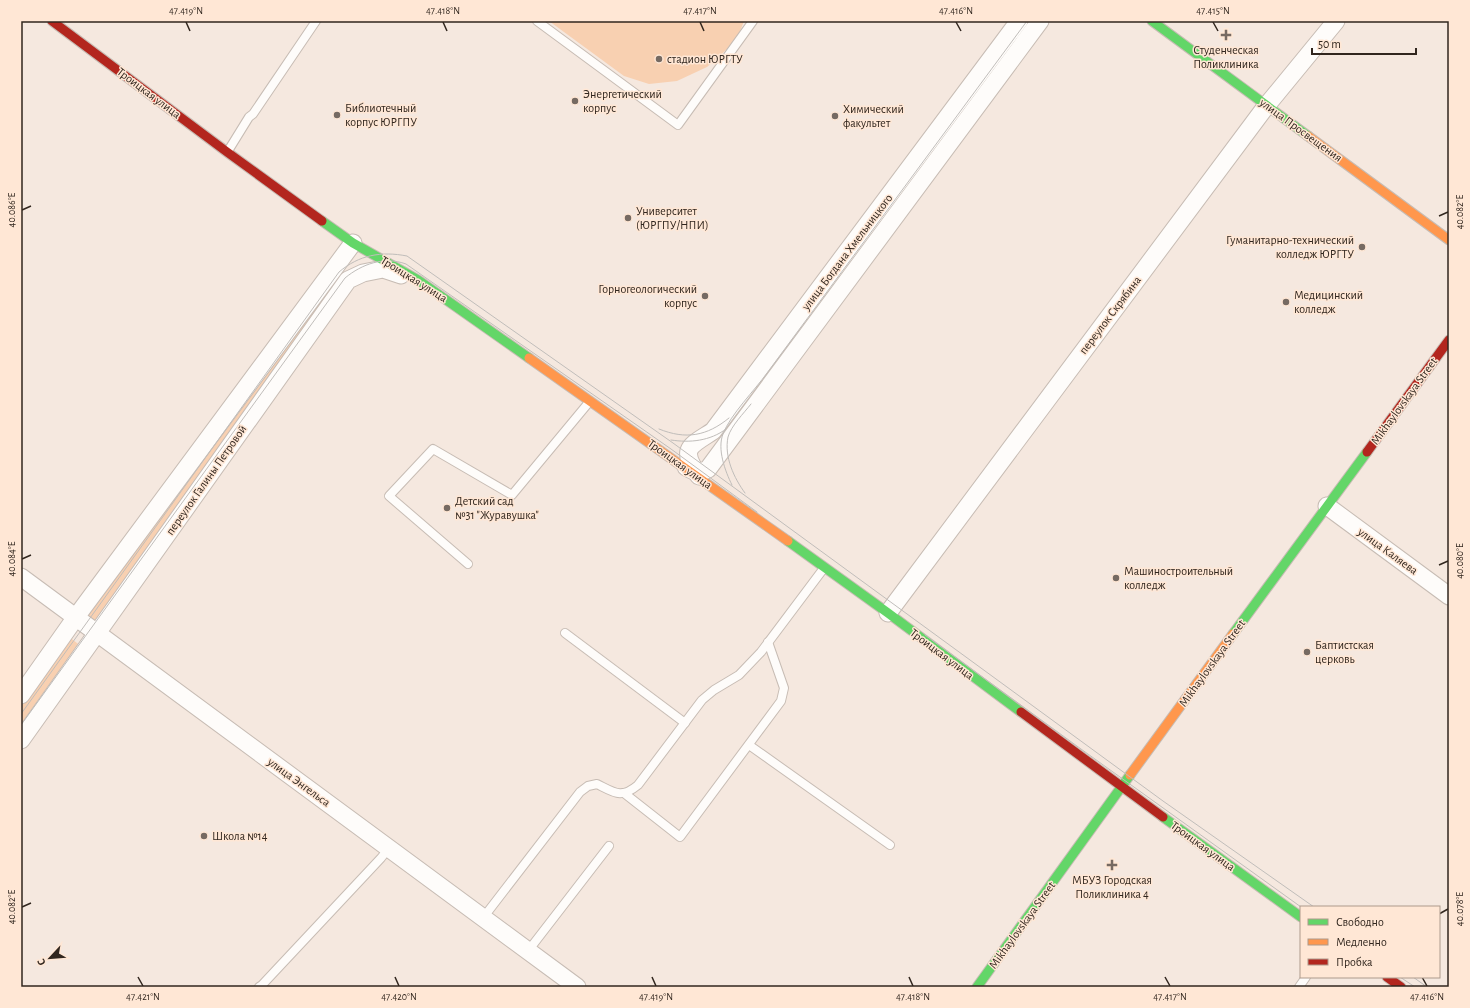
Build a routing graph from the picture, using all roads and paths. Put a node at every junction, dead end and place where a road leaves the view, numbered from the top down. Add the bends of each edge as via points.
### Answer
1 (52, 21) edge
2 (65, 21) edge
3 (316, 21) edge
4 (537, 21) edge
5 (753, 21) edge
6 (1019, 21) edge
7 (1040, 21) edge
8 (1152, 21) edge
9 (1336, 21) edge
10 (1267, 105) junction
11 (217, 144) junction
12 (227, 152) junction
13 (1449, 240) edge
14 (353, 243) junction
15 (418, 280) junction
16 (1449, 340) edge
17 (591, 401) junction
18 (679, 463) joint
19 (702, 474) junction
20 (1327, 506) junction
21 (468, 564) dead end
22 (824, 568) junction
23 (21, 577) edge
24 (1449, 596) edge
25 (888, 613) junction
26 (76, 617) junction
27 (97, 633) junction
28 (565, 633) dead end
29 (768, 642) junction
30 (21, 695) edge
31 (685, 722) junction
32 (21, 740) edge
33 (749, 745) junction
34 (1122, 787) junction
35 (624, 793) junction
36 (890, 845) dead end
37 (609, 846) dead end
38 (388, 848) junction
39 (1300, 916) edge
40 (483, 918) junction
41 (528, 951) junction
42 (1305, 978) edge
43 (1388, 978) edge
44 (570, 985) edge
45 (262, 986) edge
46 (977, 987) edge
47 (1299, 987) edge
48 (1401, 987) edge

1 - 11 street, Троицкая улица
2 - 11 lane via 199,121
3 - 12 lane
4 - 5 lane via 678,125
6 - 19 street, улица Богдана Хмельницкого via 714,432 692,445 688,454 690,464
7 - 19 street, улица Богдана Хмельницкого
8 - 10 street, улица Просвещения
9 - 10 street, переулок Скрябина
10 - 13 street, улица Просвещения
10 - 25 street, переулок Скрябина
11 - 12 street, Троицкая улица
12 - 14 street, Троицкая улица
14 - 15 street, Троицкая улица
14 - 26 street, переулок Галины Петровой
15 - 17 street, Троицкая улица
15 - 27 street, переулок Галины Петровой via 383,269 363,273 348,280
16 - 20 street, Mikhaylovskaya Street
17 - 18 street, Троицкая улица
17 - 21 lane via 512,495 433,449 389,496
18 - 19 street
19 - 22 street, Троицкая улица
20 - 24 street, улица Каляева
20 - 34 street, Mikhaylovskaya Street
22 - 25 street, Троицкая улица
22 - 29 lane
23 - 26 street, улица Энгельса
25 - 34 street, Троицкая улица
26 - 27 street, улица Энгельса
26 - 30 street, переулок Галины Петровой
27 - 32 street, переулок Галины Петровой
27 - 38 street, улица Энгельса
28 - 31 lane
29 - 31 lane via 739,675 702,700
29 - 33 lane via 784,688 781,701
31 - 35 lane via 638,785 630,792
33 - 35 lane via 680,838
33 - 36 lane
34 - 39 street, Троицкая улица
34 - 46 street, Mikhaylovskaya Street
35 - 40 lane via 617,794 597,784 588,786 580,792
37 - 41 lane
38 - 40 street, улица Энгельса
38 - 45 lane
40 - 41 street, улица Энгельса
41 - 44 street, улица Энгельса
42 - 47 lane
43 - 48 street

